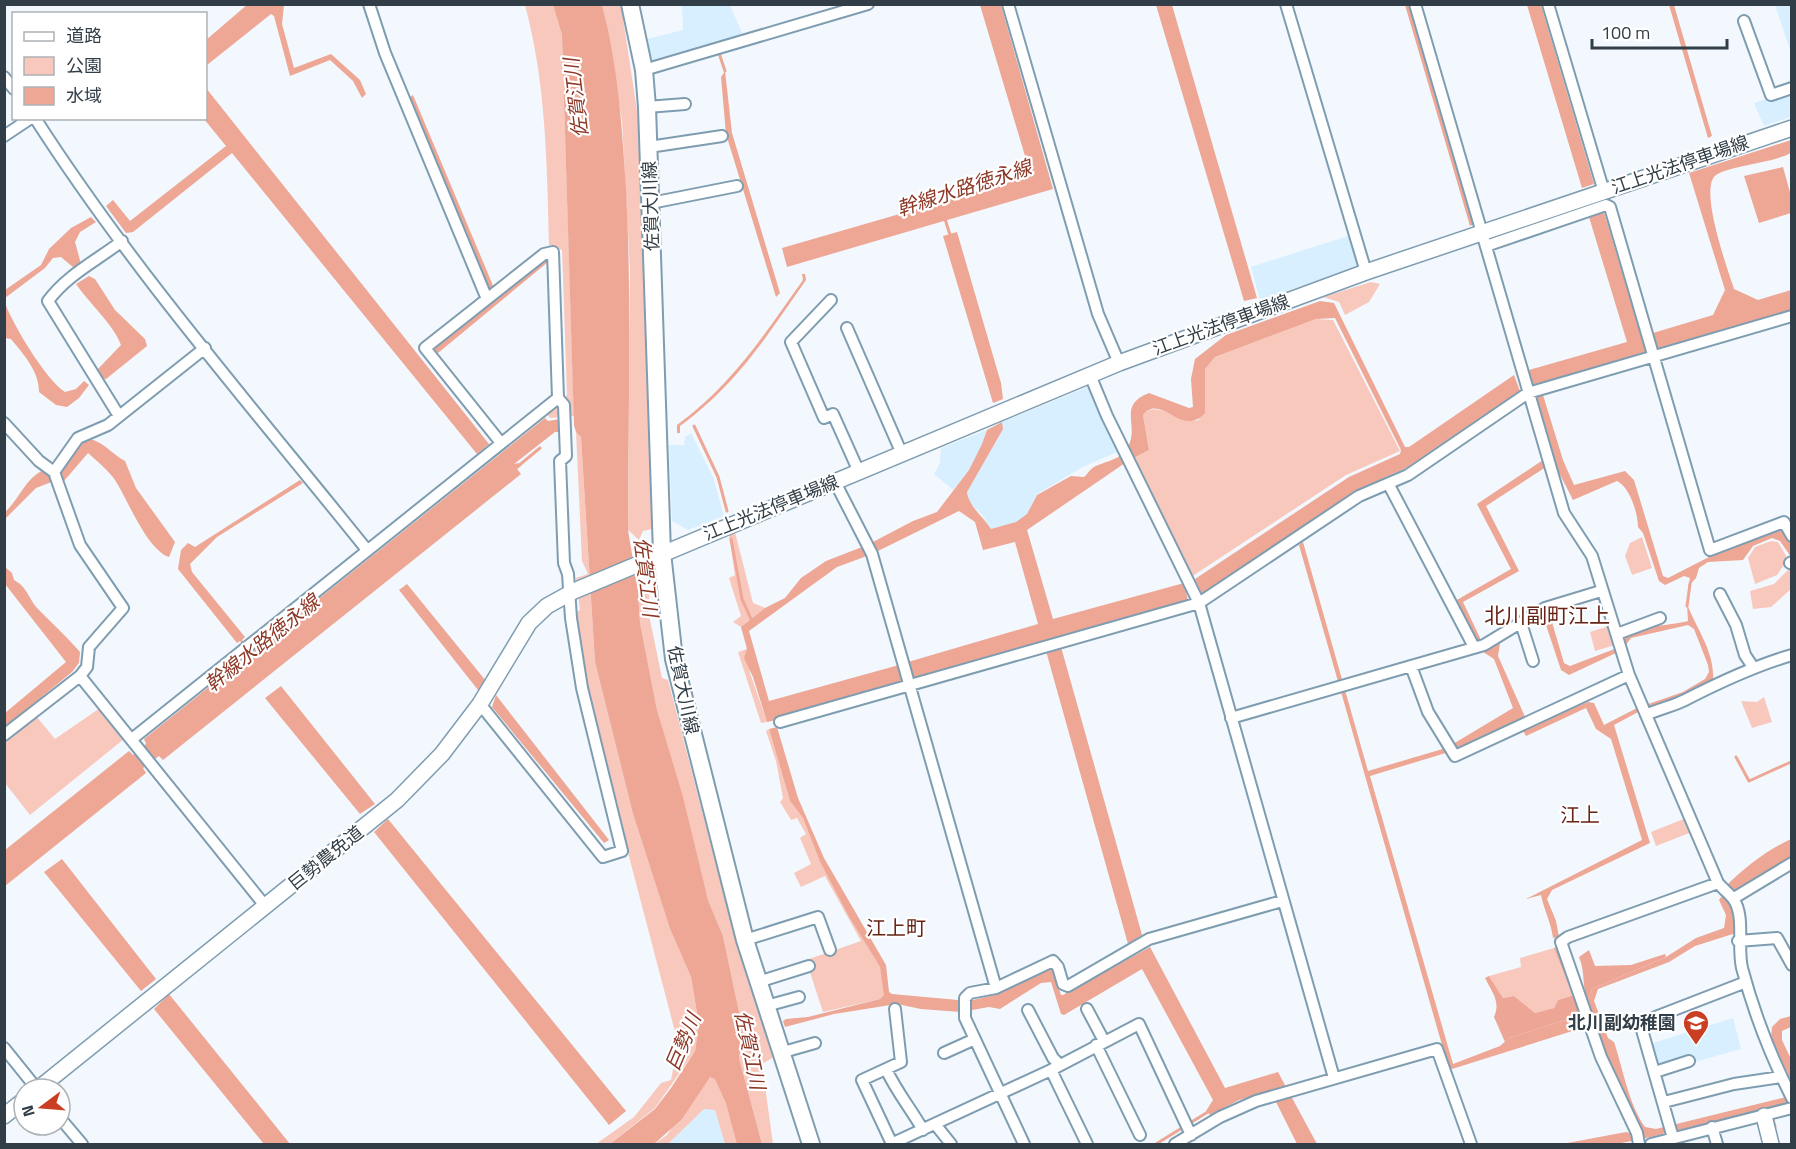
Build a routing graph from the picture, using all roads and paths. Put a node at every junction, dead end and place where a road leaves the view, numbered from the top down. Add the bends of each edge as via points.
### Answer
1 (369, 4) edge
2 (630, 4) edge
3 (868, 4) edge
4 (1008, 4) edge
5 (1286, 4) edge
6 (1414, 4) edge
7 (1548, 4) edge
8 (849, 7) edge
9 (1744, 21) dead end
10 (644, 70) junction
11 (1791, 88) edge
12 (685, 104) dead end
13 (647, 107) junction
14 (30, 120) edge
15 (34, 120) edge
16 (1791, 128) edge
17 (4, 136) edge
18 (722, 136) dead end
19 (649, 147) junction
20 (736, 186) dead end
21 (1604, 192) junction
22 (651, 203) junction
23 (1484, 240) junction
24 (122, 242) junction
25 (1366, 272) junction
26 (487, 298) junction
27 (831, 300) dead end
28 (1791, 316) edge
29 (848, 328) dead end
30 (1650, 347) junction
31 (205, 348) junction
32 (1119, 363) junction
33 (1090, 375) junction
34 (1526, 385) junction
35 (558, 398) junction
36 (119, 416) junction
37 (4, 423) edge
38 (501, 443) junction
39 (902, 454) junction
40 (54, 472) junction
41 (859, 472) junction
42 (835, 482) junction
43 (1389, 485) junction
44 (1791, 536) edge
45 (367, 550) junction
46 (662, 553) junction
47 (646, 561) joint
48 (1601, 591) junction
49 (572, 592) junction
50 (1194, 594) junction
51 (1720, 594) dead end
52 (1660, 618) dead end
53 (1523, 626) junction
54 (1619, 643) junction
55 (1478, 646) junction
56 (1791, 655) edge
57 (1533, 661) dead end
58 (1411, 666) junction
59 (1757, 666) junction
60 (1629, 675) junction
61 (80, 676) junction
62 (907, 676) junction
63 (480, 704) junction
64 (1644, 710) junction
65 (1231, 718) junction
66 (780, 722) dead end
67 (4, 735) edge
68 (135, 743) junction
69 (1791, 862) edge
70 (1726, 891) junction
71 (1282, 901) junction
72 (266, 907) junction
73 (745, 940) junction
74 (1738, 941) junction
75 (830, 950) dead end
76 (1791, 965) edge
77 (809, 966) dead end
78 (758, 982) junction
79 (1746, 982) junction
80 (996, 988) junction
81 (800, 997) dead end
82 (765, 1006) junction
83 (895, 1009) dead end
84 (1087, 1009) dead end
85 (1028, 1010) dead end
86 (975, 1039) junction
87 (815, 1043) dead end
88 (1100, 1043) junction
89 (4, 1048) edge
90 (780, 1053) junction
91 (944, 1053) dead end
92 (1689, 1061) dead end
93 (1054, 1067) junction
94 (886, 1069) junction
95 (1655, 1072) junction
96 (28, 1077) edge
97 (53, 1077) edge
98 (1781, 1077) junction
99 (1334, 1078) junction
100 (1000, 1092) junction
101 (1791, 1097) edge
102 (1664, 1102) junction
103 (1791, 1108) edge
104 (1769, 1115) junction
105 (935, 1124) junction
106 (1712, 1127) junction
107 (923, 1130) junction
108 (72, 1132) edge
109 (1140, 1135) dead end
110 (1191, 1135) junction
111 (1673, 1136) junction
112 (1642, 1141) edge
113 (82, 1144) edge
114 (811, 1144) edge
115 (891, 1144) edge
116 (951, 1144) edge
117 (1024, 1144) edge
118 (1087, 1144) edge
119 (1175, 1144) edge
120 (1471, 1144) edge
121 (1718, 1144) edge
122 (1772, 1144) edge

1 - 26 street via 385,53
2 - 10 main road, 佐賀大川線
3 - 8 street
4 - 32 street via 1098,314
5 - 25 street
6 - 23 street
7 - 21 street
8 - 10 street
9 - 11 street via 1772,94
10 - 13 main road, 佐賀大川線
12 - 13 street
13 - 19 main road, 佐賀大川線
14 - 17 street
15 - 24 street
16 - 21 main road, 江上光法停車場線
18 - 19 street
19 - 22 main road, 佐賀大川線
20 - 22 street
21 - 23 main road, 江上光法停車場線
22 - 46 main road, 佐賀大川線
23 - 25 main road, 江上光法停車場線
23 - 30 street via 1610,207
23 - 34 street
24 - 31 street
24 - 36 street via 90,267 75,273 48,301
25 - 32 main road, 江上光法停車場線
26 - 35 street via 544,254 553,252
26 - 38 street via 425,348
27 - 41 street via 791,342 824,418 833,414
28 - 30 street
29 - 39 street
30 - 34 street
30 - 44 street via 1710,550 1784,522
31 - 36 street
31 - 45 street
32 - 33 main road, 江上光法停車場線
33 - 39 main road, 江上光法停車場線
33 - 50 street
34 - 43 street
34 - 48 street via 1564,513 1592,556
35 - 38 street
35 - 49 street via 564,405 565,417 566,456 560,461 564,563
36 - 40 street via 78,438
37 - 40 street
38 - 45 street
39 - 41 main road, 江上光法停車場線
40 - 61 street via 80,545 123,608 89,647 87,667
41 - 42 main road, 江上光法停車場線
42 - 46 main road, 江上光法停車場線
42 - 62 street via 872,554
43 - 50 street via 1359,496
43 - 55 street
45 - 68 street via 246,646
46 - 47 main road, 江上光法停車場線
46 - 73 main road, 佐賀大川線 via 674,659
47 - 49 main road, 巨勢農免道
48 - 53 street via 1545,608
48 - 54 street
49 - 63 main road, 巨勢農免道 via 547,606 529,623
49 - 63 street via 582,688 622,850 603,857
50 - 62 street via 1051,645
50 - 65 street
51 - 59 street via 1736,625 1745,655
52 - 54 street
53 - 55 street
53 - 57 street
54 - 60 street
55 - 58 street
56 - 59 street
58 - 60 street via 1428,712 1455,756
58 - 65 street
59 - 64 street via 1683,701
60 - 64 street
61 - 67 street
61 - 68 street
62 - 66 street
62 - 80 street
63 - 72 main road, 巨勢農免道 via 442,754 397,800
64 - 70 street
65 - 71 street
68 - 72 street
69 - 70 street
70 - 74 street via 1740,916
70 - 112 street via 1561,942 1601,1057
71 - 80 street via 1138,945 1068,986 1053,962
71 - 99 street
72 - 97 main road, 巨勢農免道
73 - 75 street via 818,917
73 - 78 main road, 佐賀大川線
74 - 76 street via 1778,938
74 - 79 street
77 - 78 street
78 - 82 main road, 佐賀大川線
79 - 95 street via 1640,1023
79 - 98 street
80 - 86 street via 970,993 965,998 964,1013
81 - 82 street
82 - 90 main road, 佐賀大川線
83 - 94 street via 901,1062
84 - 88 street
85 - 93 street
86 - 91 street
86 - 100 street
87 - 90 street
88 - 93 street
88 - 109 street
88 - 110 street via 1139,1024
89 - 96 street
90 - 114 main road, 佐賀大川線
92 - 95 street
93 - 100 street
93 - 118 street
94 - 107 street
94 - 115 street via 862,1080
95 - 102 street
98 - 101 street
98 - 102 street
99 - 110 street via 1238,1108
99 - 120 street via 1437,1049
100 - 105 street
100 - 117 street
102 - 111 street
103 - 104 street
104 - 106 street
104 - 122 main road
105 - 107 street
105 - 116 street
106 - 111 street
106 - 121 street
107 - 115 street
108 - 113 street
110 - 119 street
111 - 112 street

